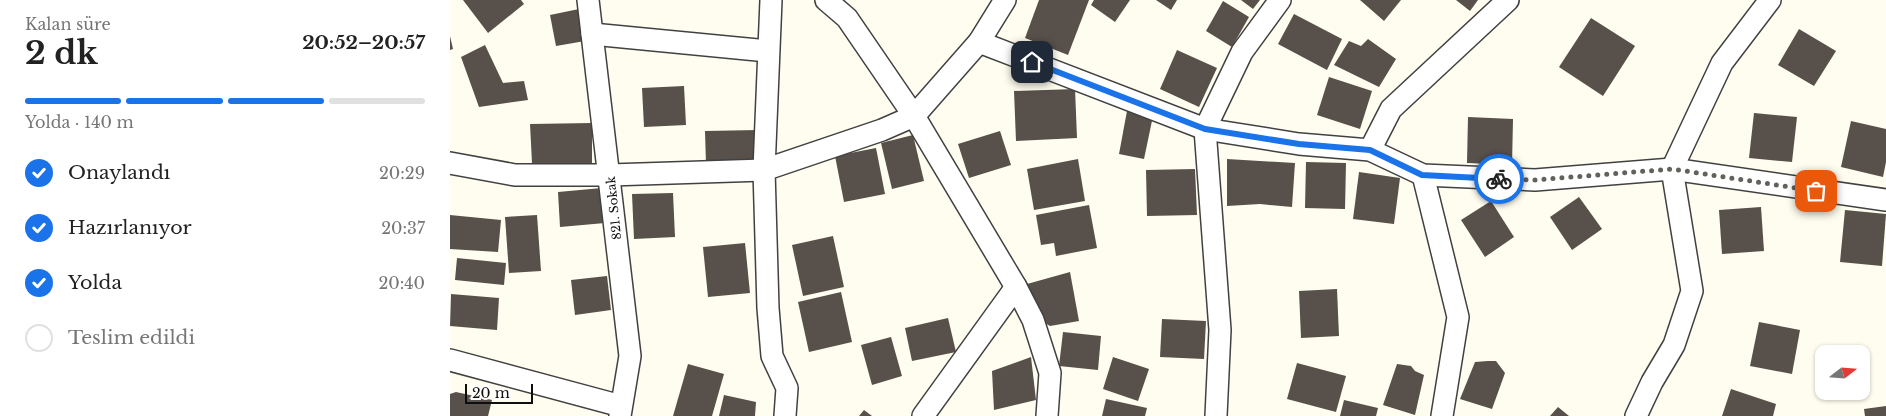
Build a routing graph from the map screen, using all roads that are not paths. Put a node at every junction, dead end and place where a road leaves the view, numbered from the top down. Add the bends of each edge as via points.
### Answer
1 (588, 0) edge
2 (771, 0) edge
3 (826, 0) edge
4 (1005, 0) edge
5 (1280, 0) edge
6 (1508, 0) edge
7 (1770, 0) edge
8 (592, 34) junction
9 (979, 42) junction
10 (768, 51) junction
11 (914, 116) junction
12 (1205, 129) junction
13 (1370, 150) junction
14 (450, 163) edge
15 (1672, 169) junction
16 (764, 170) junction
17 (1422, 175) junction
18 (610, 176) junction
19 (1886, 200) edge
20 (1016, 287) junction
21 (450, 360) edge
22 (621, 411) edge
23 (785, 416) edge
24 (923, 416) edge
25 (1047, 416) edge
26 (1216, 416) edge
27 (1442, 416) edge
28 (1636, 416) edge

1 - 8 street, 821. Sokak
2 - 10 street
3 - 11 street via 847,18
4 - 9 street
5 - 12 street via 1242,52
6 - 13 street via 1391,109
7 - 15 street via 1722,63
8 - 10 street
8 - 18 street, 821. Sokak
9 - 11 street
9 - 12 street
10 - 16 street
11 - 16 street
11 - 20 street
12 - 13 street via 1299,144
12 - 26 street via 1220,330
13 - 17 street
14 - 18 street via 515,174
15 - 17 street via 1535,180
15 - 19 street
15 - 28 street via 1692,291 1674,345
16 - 18 street
16 - 23 street via 772,356 787,388
17 - 27 street via 1458,317
18 - 22 street, 821. Sokak via 630,356
20 - 24 street
20 - 25 street via 1033,320 1050,373
21 - 22 street

